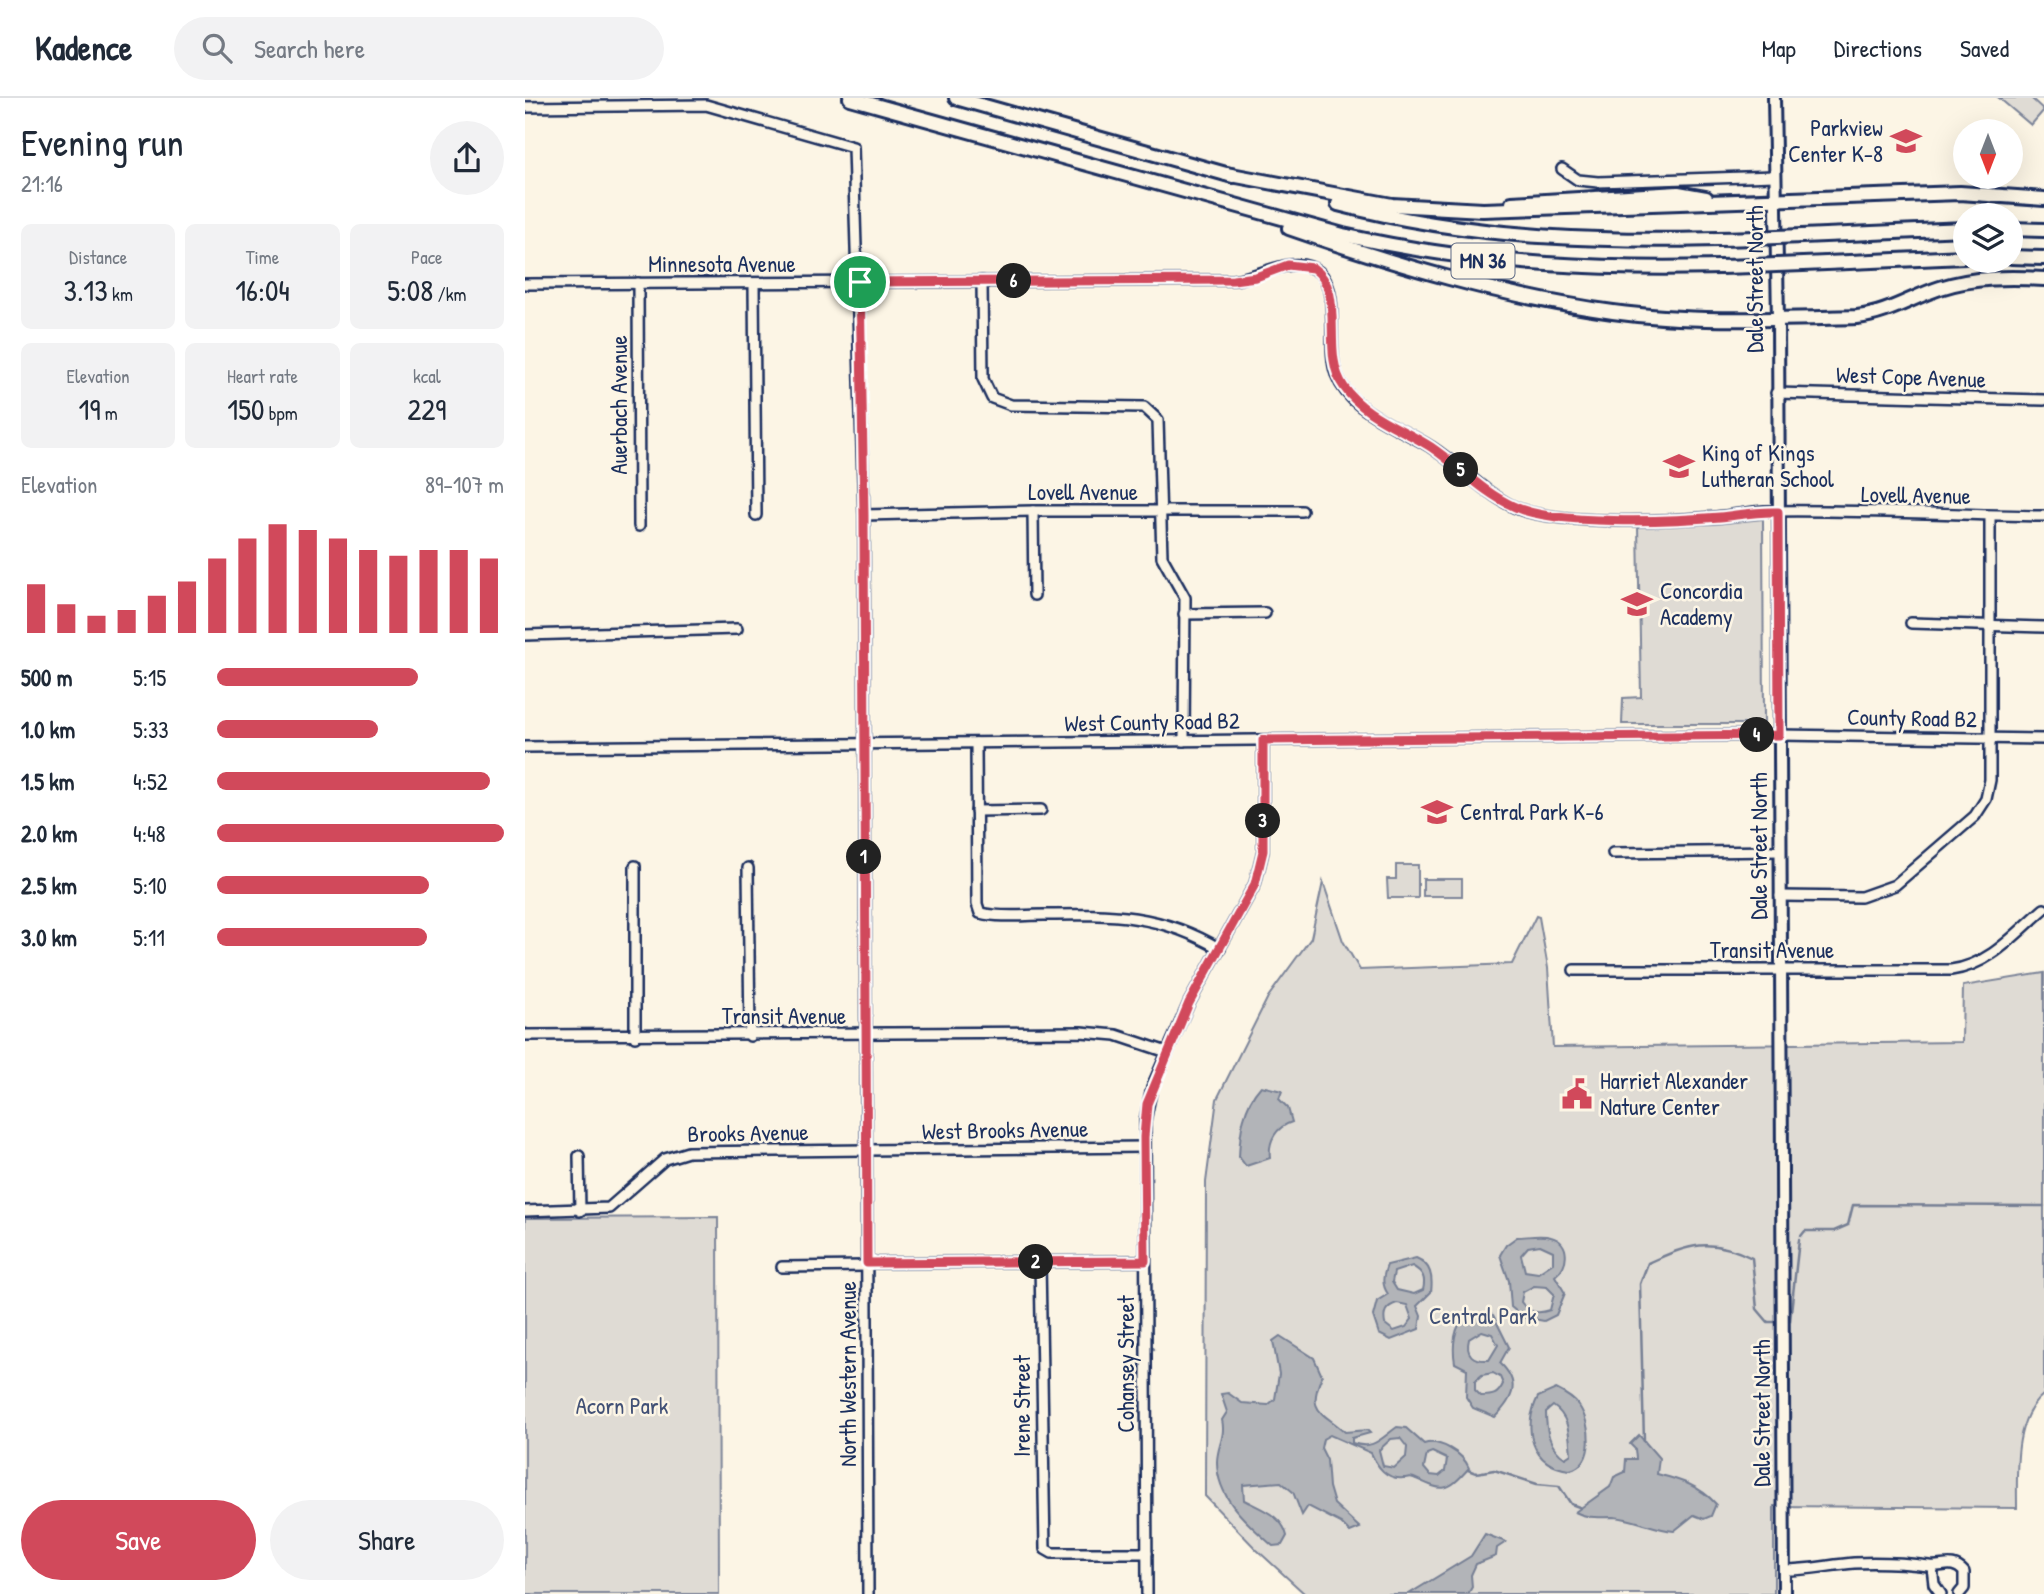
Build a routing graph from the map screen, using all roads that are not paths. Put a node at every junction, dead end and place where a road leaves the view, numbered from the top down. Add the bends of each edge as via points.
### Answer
1 (850, 98) edge
2 (956, 98) edge
3 (1774, 98) edge
4 (525, 107) edge
5 (1562, 169) dead end
6 (1226, 174) junction
7 (1774, 176) junction
8 (1776, 198) junction
9 (2044, 198) edge
10 (1220, 201) junction
11 (2023, 229) edge
12 (1953, 230) edge
13 (2044, 230) edge
14 (2023, 257) edge
15 (1953, 258) edge
16 (2044, 258) edge
17 (2044, 278) edge
18 (982, 281) junction
19 (860, 282) junction
20 (638, 283) junction
21 (525, 284) edge
22 (754, 284) junction
23 (1328, 286) joint
24 (1778, 319) junction
25 (1776, 393) junction
26 (2044, 400) edge
27 (1033, 511) junction
28 (1302, 511) dead end
29 (1160, 512) junction
30 (1778, 512) junction
31 (864, 515) junction
32 (756, 516) dead end
33 (1990, 516) junction
34 (2044, 516) edge
35 (639, 526) dead end
36 (1034, 595) dead end
37 (1265, 613) dead end
38 (1184, 614) junction
39 (1911, 623) dead end
40 (1990, 626) junction
41 (2044, 627) edge
42 (737, 629) dead end
43 (525, 635) edge
44 (1779, 735) junction
45 (1991, 738) junction
46 (2044, 739) edge
47 (1263, 740) junction
48 (1184, 741) junction
49 (976, 743) junction
50 (863, 744) junction
51 (525, 747) edge
52 (976, 810) junction
53 (1041, 810) dead end
54 (1780, 851) junction
55 (1613, 853) dead end
56 (635, 866) dead end
57 (748, 868) dead end
58 (1780, 896) junction
59 (2044, 909) edge
60 (1220, 949) junction
61 (1780, 968) junction
62 (1574, 970) dead end
63 (525, 1035) edge
64 (866, 1035) junction
65 (750, 1036) junction
66 (635, 1037) junction
67 (1167, 1052) junction
68 (1144, 1147) junction
69 (866, 1151) junction
70 (579, 1156) dead end
71 (525, 1211) edge
72 (580, 1211) junction
73 (1145, 1261) junction
74 (1040, 1262) junction
75 (867, 1264) junction
76 (782, 1267) dead end
77 (1147, 1553) junction
78 (1932, 1567) junction
79 (1784, 1570) junction
80 (868, 1594) edge
81 (1147, 1594) edge
82 (1784, 1594) edge
83 (1941, 1594) edge
84 (1959, 1594) edge

1 - 10 highway, MN 36
2 - 6 highway, MN 36
3 - 7 main road, Dale Street North
4 - 19 street, North Western Avenue via 706,105 853,147
5 - 7 street via 1578,180 1598,182
6 - 8 highway via 1418,208 1678,193 1717,201
6 - 12 highway, MN 36, bridge via 1354,208 1491,233 1608,241
7 - 8 main road, Dale Street North
8 - 9 highway via 1960,193
8 - 24 main road, Dale Street North
10 - 15 highway, MN 36, bridge via 1375,242 1488,261 1597,269
10 - 24 highway via 1376,256 1563,304 1665,317
11 - 13 highway
14 - 16 highway
17 - 24 highway via 1965,282 1868,316
18 - 19 street, Minnesota Avenue
18 - 23 street, Minnesota Avenue via 1233,280 1296,264 1321,274
18 - 29 street via 983,379 988,392 1005,404 1138,406 1150,410 1159,425
19 - 22 street, Minnesota Avenue
19 - 31 street, North Western Avenue
20 - 21 street, Minnesota Avenue
20 - 22 street, Minnesota Avenue
20 - 35 street, Auerbach Avenue
22 - 32 street
23 - 30 street, Lovell Avenue via 1332,357 1346,391 1362,407 1429,446 1512,506 1574,519 1706,518
24 - 25 main road, Dale Street North
25 - 26 street, West Cope Avenue
25 - 30 main road, Dale Street North
27 - 29 street, Lovell Avenue
27 - 31 street, Lovell Avenue
27 - 36 street
28 - 29 street, Lovell Avenue
29 - 38 street via 1162,557 1183,591
30 - 33 street, Lovell Avenue
30 - 44 main road, Dale Street North
31 - 50 street, North Western Avenue
33 - 34 street, Lovell Avenue
33 - 40 street
37 - 38 street
38 - 48 street
39 - 40 street
40 - 41 street
40 - 45 street
42 - 43 street
44 - 45 street, County Road B2
44 - 47 street, West County Road B2
44 - 54 main road, Dale Street North
45 - 46 street, County Road B2
45 - 58 street via 1989,789 1981,808 1895,885 1861,897
47 - 48 street, West County Road B2
47 - 60 street, Cohansey Street via 1260,868 1249,900
48 - 49 street, West County Road B2
49 - 50 street, West County Road B2
49 - 52 street
50 - 51 street, West County Road B2
50 - 64 street, North Western Avenue
52 - 53 street
52 - 60 street via 980,913 1136,917 1185,931
54 - 55 street
54 - 58 main road, Dale Street North
56 - 66 street
57 - 65 street
58 - 61 main road, Dale Street North
59 - 61 street, Transit Avenue via 1985,961 1970,968
60 - 67 street, Cohansey Street
61 - 62 street, Transit Avenue
61 - 79 main road, Dale Street North
63 - 66 street, Transit Avenue
64 - 65 street, Transit Avenue
64 - 67 street, Transit Avenue via 1097,1033
64 - 69 street, North Western Avenue
65 - 66 street, Transit Avenue
67 - 68 street, Cohansey Street via 1147,1104
68 - 69 street, West Brooks Avenue
68 - 73 street, Cohansey Street
69 - 72 street, Brooks Avenue via 681,1153 665,1159 610,1208
69 - 75 street, North Western Avenue
70 - 72 street
71 - 72 street, Brooks Avenue
73 - 74 street
73 - 77 street, Cohansey Street
74 - 75 street
74 - 77 street, Irene Street via 1045,1549 1052,1553
75 - 76 street
75 - 80 street, North Western Avenue
77 - 81 street, Cohansey Street
78 - 79 street via 1858,1563
78 - 83 street
78 - 84 street via 1940,1563 1959,1567 1965,1580
79 - 82 main road, Dale Street North

